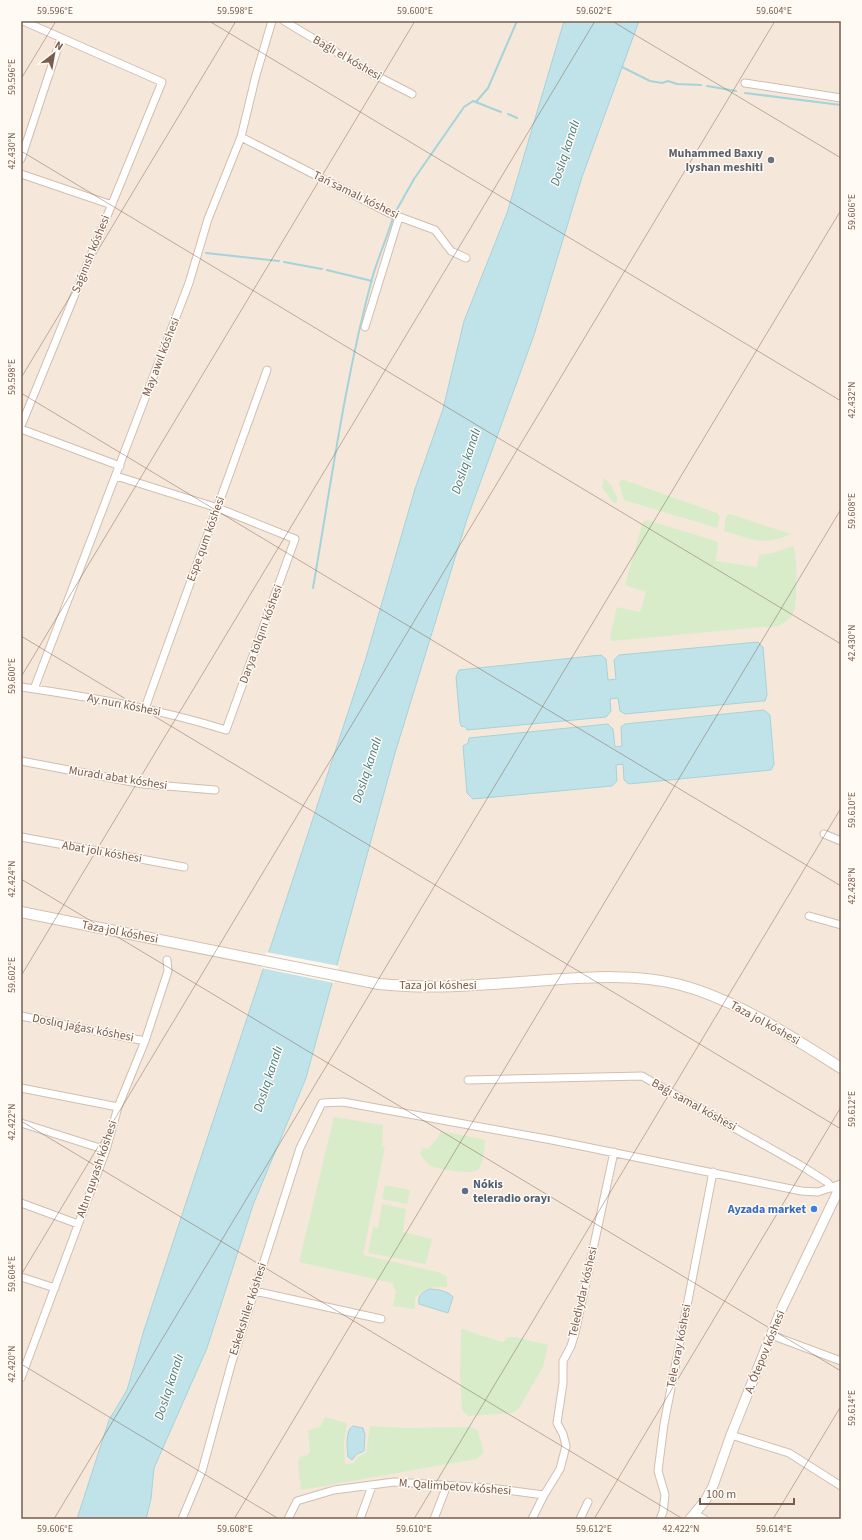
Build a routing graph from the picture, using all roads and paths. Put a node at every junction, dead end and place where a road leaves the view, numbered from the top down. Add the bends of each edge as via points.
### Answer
1 (23, 21) edge
2 (272, 21) edge
3 (284, 21) edge
4 (61, 38) junction
5 (745, 83) dead end
6 (412, 94) dead end
7 (841, 98) edge
8 (241, 137) junction
9 (21, 159) edge
10 (21, 174) edge
11 (112, 205) junction
12 (399, 217) junction
13 (466, 258) dead end
14 (365, 327) dead end
15 (267, 370) dead end
16 (21, 426) edge
17 (21, 429) edge
18 (120, 466) junction
19 (116, 476) junction
20 (218, 508) junction
21 (21, 687) edge
22 (34, 689) junction
23 (145, 708) junction
24 (226, 730) joint
25 (21, 761) edge
26 (215, 790) dead end
27 (824, 834) dead end
28 (21, 837) edge
29 (841, 841) edge
30 (184, 867) dead end
31 (21, 912) edge
32 (809, 916) dead end
33 (841, 924) edge
34 (167, 960) dead end
35 (21, 1016) edge
36 (145, 1041) junction
37 (841, 1068) edge
38 (468, 1080) dead end
39 (21, 1088) edge
40 (118, 1107) junction
41 (21, 1123) edge
42 (106, 1150) junction
43 (614, 1152) junction
44 (713, 1172) junction
45 (838, 1186) edge
46 (21, 1202) edge
47 (78, 1224) junction
48 (21, 1277) edge
49 (55, 1288) junction
50 (254, 1291) junction
51 (381, 1319) dead end
52 (771, 1335) junction
53 (25, 1356) edge
54 (841, 1361) edge
55 (21, 1378) edge
56 (731, 1435) junction
57 (447, 1485) junction
58 (372, 1486) junction
59 (841, 1486) edge
60 (544, 1495) junction
61 (588, 1502) dead end
62 (692, 1517) edge
63 (182, 1519) edge
64 (288, 1519) edge
65 (360, 1519) edge
66 (434, 1519) edge
67 (532, 1519) edge
68 (580, 1519) edge
69 (660, 1519) edge
70 (704, 1519) edge

1 - 4 street
2 - 8 street, May awıl kóshesi
3 - 6 street, Baǵlı el kóshesi
4 - 9 street
4 - 11 street, Saǵınısh kóshesi via 162,82
5 - 7 street
8 - 12 street, Tań samalı kóshesi
8 - 18 street, May awıl kóshesi via 208,219 189,283
10 - 11 street
11 - 16 street, Saǵınısh kóshesi
12 - 13 street, Tań samalı kóshesi via 435,230 451,251
12 - 14 street
15 - 20 street, Espe qum kóshesi
17 - 18 street
18 - 19 street, May awıl kóshesi
19 - 20 street
19 - 22 street, May awıl kóshesi
20 - 23 street, Espe qum kóshesi
20 - 24 street, Darya tolqını kóshesi via 295,539
21 - 22 street, Ay nurı kóshesi
22 - 23 street, Ay nurı kóshesi
23 - 24 street, Ay nurı kóshesi
25 - 26 street, Muradı abat kóshesi via 143,784
27 - 29 street
28 - 30 street, Abat jolı kóshesi
31 - 37 main road, Taza jol kóshesi via 379,984 434,988 621,976 676,984 737,1007
32 - 33 street
34 - 36 street, Altın quyash kóshesi via 168,971
35 - 36 street, Doslıq jaǵası kóshesi
36 - 40 street, Altın quyash kóshesi
38 - 45 street, Baǵı samal kóshesi via 642,1076
39 - 40 street
40 - 42 street, Altın quyash kóshesi
41 - 42 street
42 - 47 street, Altın quyash kóshesi
43 - 44 street
43 - 50 street, Eskekshiler kóshesi via 343,1102 322,1103 300,1148
43 - 60 street, Telediydar kóshesi via 575,1333 571,1346 562,1360 563,1383 557,1423 566,1446 560,1469
44 - 45 street via 818,1192
44 - 69 street, Tele oray kóshesi via 664,1424 658,1471 665,1495
45 - 52 street, A. Ótepov kóshesi
46 - 47 street
47 - 49 street, Altın quyash kóshesi
48 - 49 street
49 - 53 street, Altın quyash kóshesi
50 - 51 street
50 - 63 street, Eskekshiler kóshesi via 202,1471
52 - 54 street
52 - 56 street, A. Ótepov kóshesi
53 - 55 street, Altın quyash kóshesi
56 - 59 street via 789,1453
56 - 62 street, A. Ótepov kóshesi via 713,1486
57 - 58 street, M. Qalimbetov kóshesi via 394,1482
57 - 60 street, M. Qalimbetov kóshesi
57 - 66 street
58 - 64 street, M. Qalimbetov kóshesi via 334,1490 297,1501
58 - 65 street
60 - 67 street, Telediydar kóshesi
61 - 68 street
62 - 70 street

